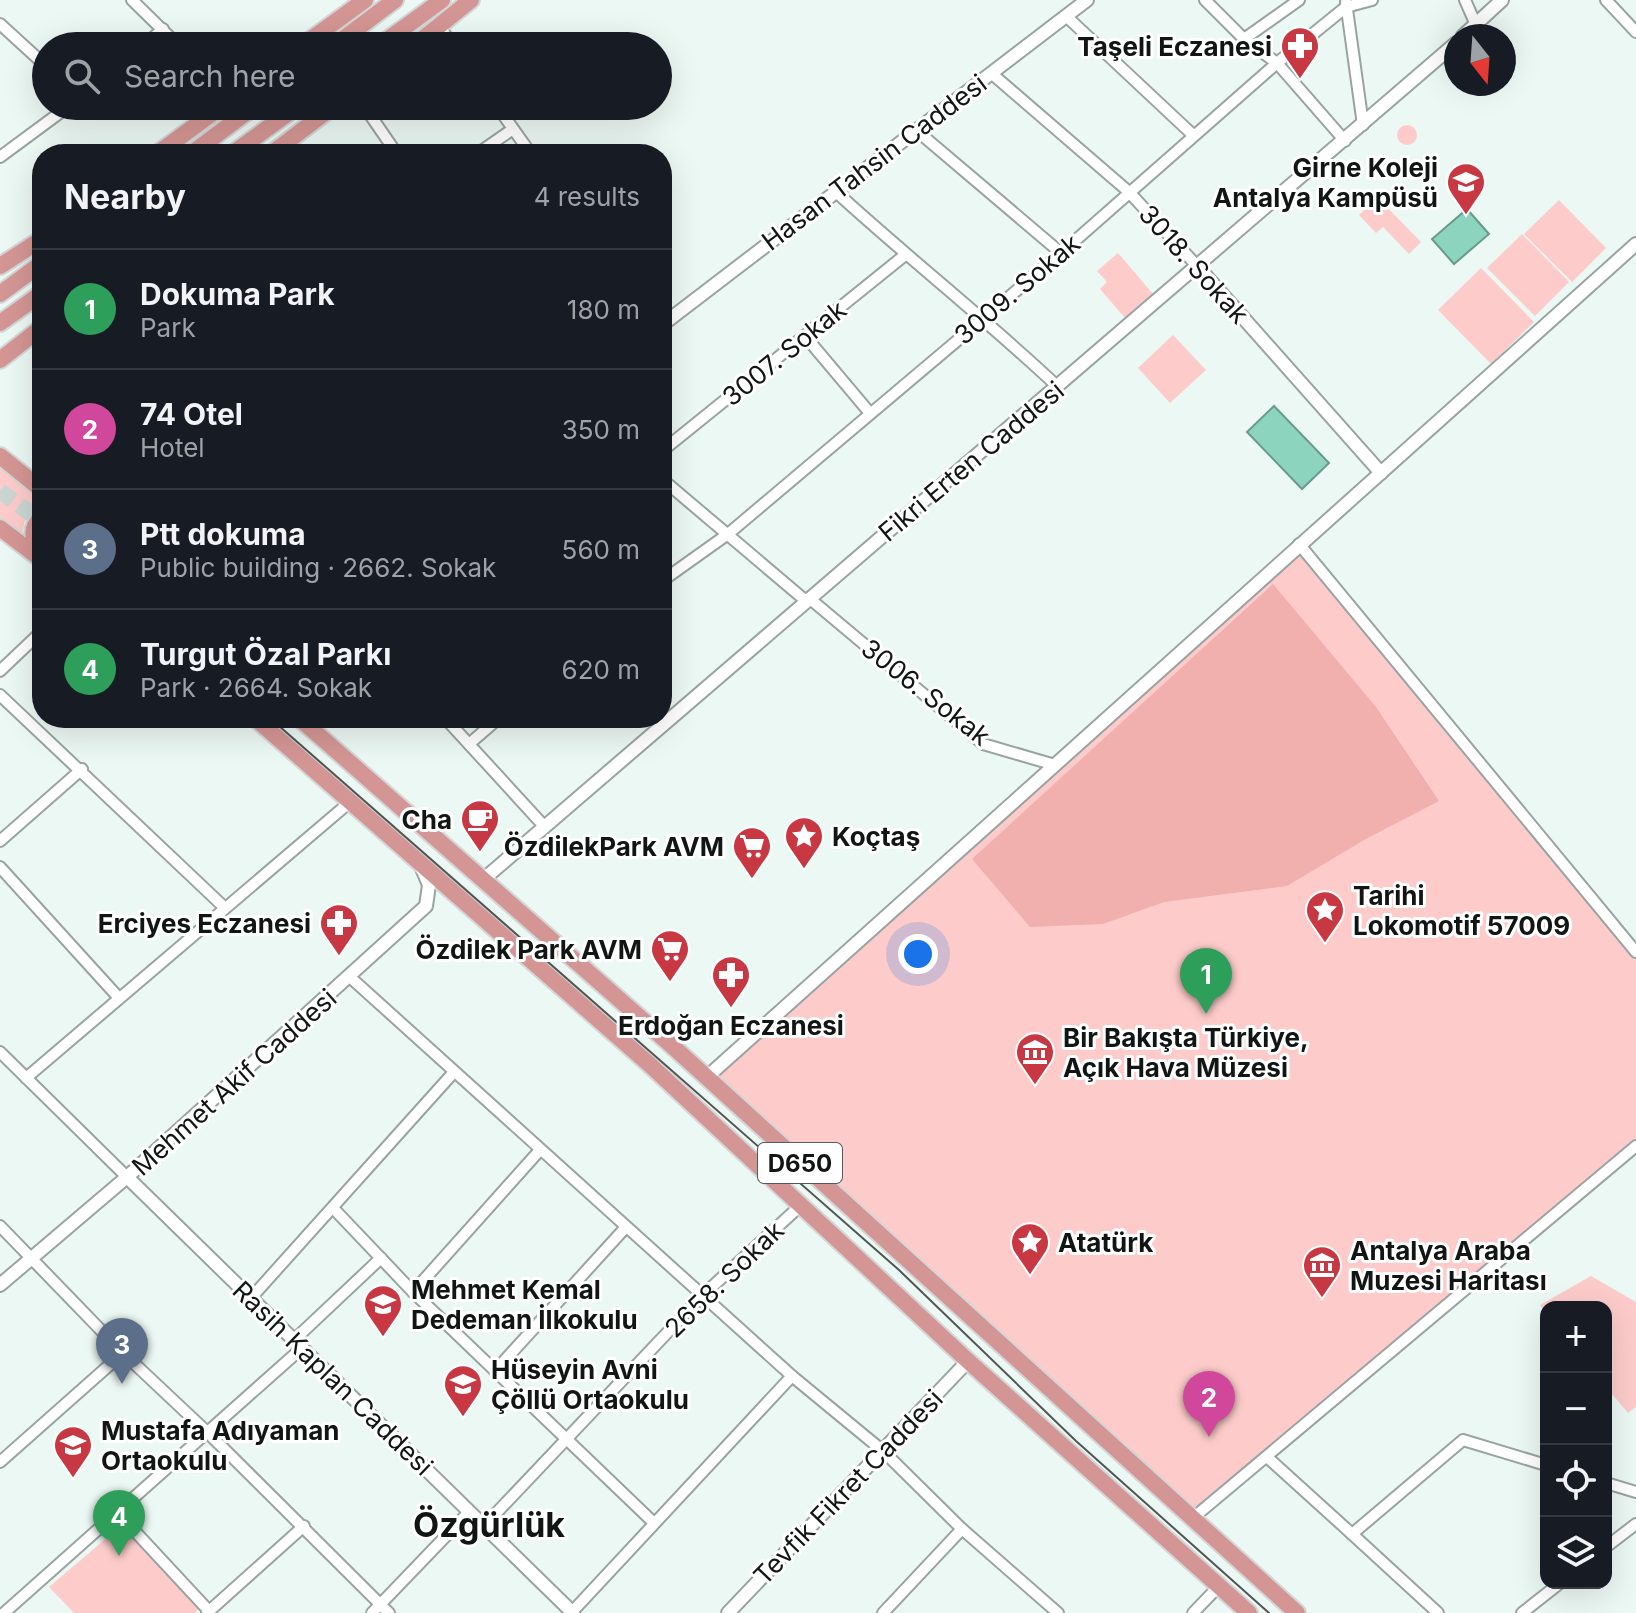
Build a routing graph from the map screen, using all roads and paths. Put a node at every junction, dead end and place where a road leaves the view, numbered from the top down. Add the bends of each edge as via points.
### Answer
1 (132, 0) edge
2 (365, 0) edge
3 (395, 0) edge
4 (442, 0) edge
5 (471, 0) edge
6 (1087, 0) edge
7 (1205, 0) edge
8 (1299, 0) edge
9 (1372, 0) edge
10 (1465, 0) edge
11 (1502, 0) edge
12 (1606, 0) edge
13 (1346, 3) edge
14 (1066, 16) junction
15 (1476, 24) edge
16 (1477, 24) edge
17 (440, 27) junction
18 (1, 28) edge
19 (163, 29) junction
20 (159, 32) edge
21 (166, 32) edge
22 (321, 32) edge
23 (353, 32) edge
24 (398, 32) edge
25 (433, 32) edge
26 (443, 32) edge
27 (1636, 32) edge
28 (1244, 39) junction
29 (32, 54) edge
30 (1444, 54) edge
31 (1277, 63) junction
32 (991, 73) junction
33 (50, 120) edge
34 (203, 120) edge
35 (236, 120) edge
36 (279, 120) edge
37 (316, 120) edge
38 (373, 120) edge
39 (507, 120) edge
40 (1363, 125) junction
41 (513, 129) junction
42 (916, 130) junction
43 (1193, 135) junction
44 (1345, 141) junction
45 (171, 144) edge
46 (204, 144) edge
47 (246, 144) edge
48 (284, 144) edge
49 (389, 144) edge
50 (491, 144) edge
51 (524, 144) edge
52 (0, 157) edge
53 (835, 191) junction
54 (1129, 192) junction
55 (32, 244) edge
56 (1636, 244) edge
57 (32, 245) edge
58 (1061, 253) junction
59 (905, 255) junction
60 (0, 258) edge
61 (0, 266) edge
62 (1198, 267) junction
63 (32, 270) edge
64 (0, 294) edge
65 (32, 300) edge
66 (672, 317) edge
67 (984, 317) junction
68 (0, 323) edge
69 (32, 335) edge
70 (805, 336) junction
71 (2, 360) edge
72 (1058, 387) junction
73 (869, 412) junction
74 (672, 443) edge
75 (0, 447) edge
76 (0, 456) edge
77 (15, 468) junction
78 (1381, 473) junction
79 (32, 482) edge
80 (672, 487) edge
81 (0, 528) edge
82 (728, 534) junction
83 (1299, 544) junction
84 (32, 552) edge
85 (672, 574) edge
86 (807, 599) junction
87 (32, 641) edge
88 (0, 671) edge
89 (0, 695) edge
90 (672, 715) edge
91 (32, 724) edge
92 (37, 728) edge
93 (255, 728) edge
94 (266, 728) edge
95 (311, 728) edge
96 (317, 728) edge
97 (454, 728) edge
98 (487, 728) edge
99 (656, 728) edge
100 (469, 744) junction
101 (332, 745) junction
102 (296, 755) junction
103 (1055, 765) junction
104 (82, 769) junction
105 (350, 802) junction
106 (543, 825) junction
107 (0, 841) edge
108 (418, 859) junction
109 (0, 867) edge
110 (485, 878) junction
111 (225, 908) junction
112 (1636, 952) edge
113 (351, 978) junction
114 (119, 998) junction
115 (0, 1052) edge
116 (454, 1072) junction
117 (707, 1077) junction
118 (26, 1078) junction
119 (1636, 1146) edge
120 (540, 1150) junction
121 (127, 1177) junction
122 (800, 1206) junction
123 (333, 1208) junction
124 (0, 1226) edge
125 (626, 1227) junction
126 (32, 1258) junction
127 (381, 1258) junction
128 (0, 1285) edge
129 (413, 1292) junction
130 (702, 1296) junction
131 (251, 1298) junction
132 (973, 1321) junction
133 (298, 1344) junction
134 (123, 1353) junction
135 (968, 1361) junction
136 (495, 1371) junction
137 (792, 1376) junction
138 (207, 1432) junction
139 (566, 1442) junction
140 (883, 1451) junction
141 (1267, 1457) junction
142 (0, 1462) edge
143 (1540, 1463) edge
144 (1612, 1485) edge
145 (1636, 1492) edge
146 (117, 1512) junction
147 (469, 1512) junction
148 (1193, 1518) junction
149 (653, 1522) junction
150 (1636, 1524) edge
151 (304, 1526) junction
152 (484, 1526) junction
153 (962, 1529) junction
154 (1352, 1534) junction
155 (1612, 1542) edge
156 (1219, 1586) junction
157 (1552, 1589) edge
158 (376, 1609) edge
159 (1044, 1609) edge
160 (208, 1612) edge
161 (572, 1612) edge
162 (4, 1613) edge
163 (389, 1613) edge
164 (728, 1613) edge
165 (883, 1613) edge
166 (1058, 1613) edge
167 (1193, 1613) edge
168 (1249, 1613) edge
169 (1297, 1613) edge
170 (1438, 1613) edge
171 (1522, 1613) edge

1 - 19 street
2 - 22 highway
3 - 23 highway
4 - 24 highway
5 - 17 highway
6 - 14 street, Hasan Tahsin Caddesi
7 - 28 street
8 - 28 street
9 - 13 street, 3009. Sokak
10 - 15 street
11 - 16 street
12 - 27 street
13 - 31 street, 3009. Sokak
13 - 40 street
14 - 32 street, Hasan Tahsin Caddesi
14 - 43 street
17 - 25 highway
17 - 26 street
18 - 29 street
19 - 20 street
19 - 21 street
28 - 31 street
30 - 40 street, Fikri Erten Caddesi
31 - 43 street, 3009. Sokak
31 - 44 street
32 - 42 street, Hasan Tahsin Caddesi
32 - 54 street, 3018. Sokak
33 - 52 street
34 - 45 highway
35 - 46 highway
36 - 47 highway
37 - 48 highway
38 - 49 street
39 - 41 street
40 - 44 street, Fikri Erten Caddesi
41 - 50 street
41 - 51 street
42 - 53 street, Hasan Tahsin Caddesi
42 - 58 street
43 - 54 street, 3009. Sokak
44 - 62 street, Fikri Erten Caddesi
53 - 59 street
53 - 66 street, Hasan Tahsin Caddesi
54 - 58 street, 3009. Sokak
54 - 62 street, 3018. Sokak
55 - 60 highway
56 - 78 street
57 - 61 highway
58 - 67 street, 3009. Sokak
59 - 67 street
59 - 70 street, 3007. Sokak
62 - 72 street, Fikri Erten Caddesi
62 - 78 street, 3018. Sokak
63 - 64 highway
65 - 68 highway
67 - 72 street
67 - 73 street, 3009. Sokak
69 - 71 highway
70 - 73 street
70 - 74 street, 3007. Sokak
72 - 86 street, Fikri Erten Caddesi
73 - 82 street, 3009. Sokak
75 - 77 highway
76 - 77 highway
77 - 79 highway
78 - 83 street
80 - 82 street, 3006. Sokak
81 - 84 highway
82 - 85 street, 3009. Sokak
82 - 86 street, 3006. Sokak
83 - 103 street
83 - 112 street
86 - 90 street, Fikri Erten Caddesi
86 - 103 street, 3006. Sokak via 983,744
87 - 88 street
89 - 91 street
92 - 104 street
93 - 102 highway
94 - 102 highway, D650
95 - 101 highway, D650
96 - 101 highway
97 - 100 street
98 - 100 street
99 - 106 street, Fikri Erten Caddesi
100 - 106 street
101 - 110 highway, D650
102 - 105 highway, D650
103 - 117 street
104 - 107 street
104 - 111 street
105 - 108 highway, D650
105 - 111 street
106 - 110 street, Fikri Erten Caddesi
108 - 113 street, Mehmet Akif Caddesi via 429,885 426,906
108 - 122 highway, D650
109 - 114 street
110 - 117 highway, D650
111 - 114 street
113 - 116 street
113 - 121 street, Mehmet Akif Caddesi
114 - 118 street
115 - 118 street
116 - 120 street
116 - 123 street
117 - 132 highway, D650
118 - 121 street
119 - 141 street
120 - 125 street
120 - 129 street
121 - 126 street, Mehmet Akif Caddesi
121 - 131 street, Rasih Kaplan Caddesi
122 - 130 street, 2658. Sokak
122 - 135 highway, D650
123 - 127 street
123 - 131 street
124 - 126 street
125 - 130 street
125 - 136 street
126 - 128 street, Mehmet Akif Caddesi
126 - 134 street
127 - 129 street
127 - 133 street
129 - 136 street
130 - 137 street
130 - 139 street, 2658. Sokak
131 - 133 street, Rasih Kaplan Caddesi
132 - 135 highway via 976,1341
132 - 148 highway, D650
133 - 138 street
133 - 147 street, Rasih Kaplan Caddesi
134 - 138 street
134 - 142 street
135 - 140 street, Tevfik Fikret Caddesi
135 - 156 highway, D650
136 - 139 street
137 - 140 street
137 - 149 street
138 - 146 street
138 - 151 street
139 - 149 street
139 - 152 street, 2658. Sokak
140 - 153 street
140 - 164 street, Tevfik Fikret Caddesi
141 - 148 street
141 - 154 street
143 - 154 street via 1463,1440
144 - 145 street
146 - 160 street
146 - 162 street
147 - 152 street, Rasih Kaplan Caddesi
147 - 158 street
148 - 169 highway, D650
149 - 161 street
150 - 155 street
151 - 158 street
151 - 160 street
152 - 161 street, Rasih Kaplan Caddesi
153 - 159 street
153 - 165 street
154 - 170 street
156 - 167 street
156 - 168 highway, D650
157 - 171 street
158 - 163 street
159 - 166 street

